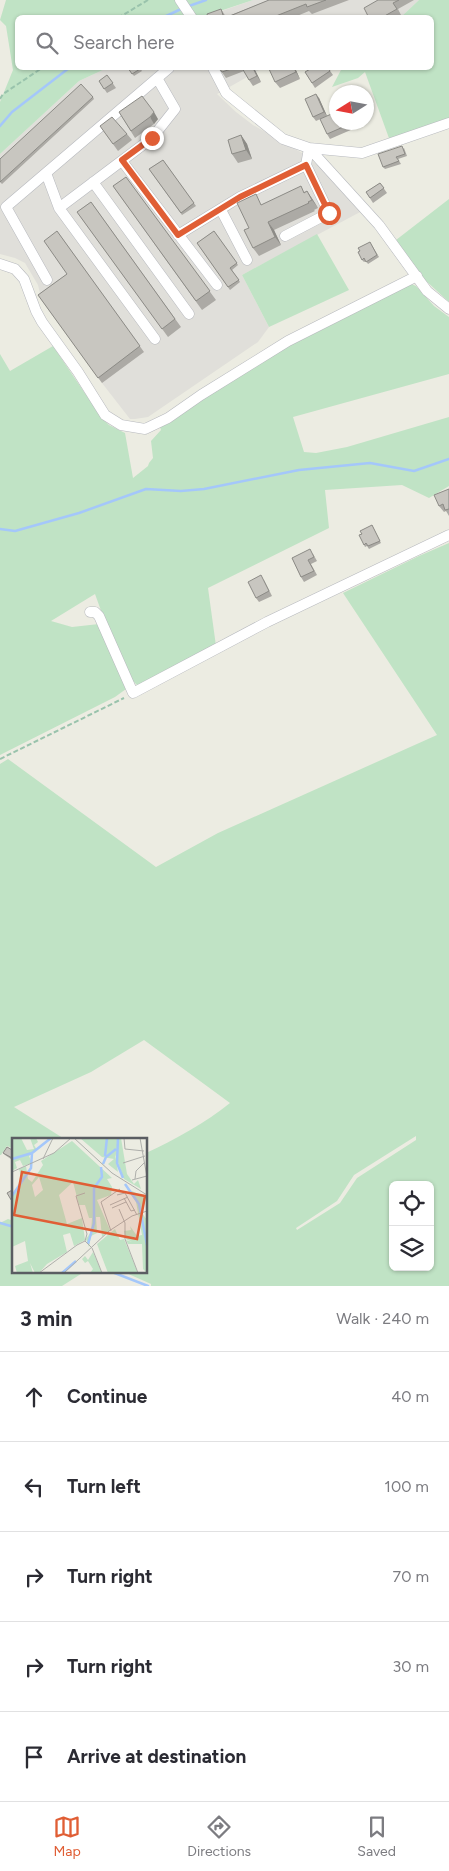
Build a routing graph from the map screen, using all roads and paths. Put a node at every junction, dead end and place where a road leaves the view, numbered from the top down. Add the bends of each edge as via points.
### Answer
1 (148, 0) edge
2 (180, 0) edge
3 (123, 15) edge
4 (190, 15) edge
5 (39, 70) edge
6 (167, 70) edge
7 (214, 70) edge
8 (157, 78) junction
9 (0, 99) edge
10 (449, 124) edge
11 (309, 148) junction
12 (122, 160) junction
13 (306, 165) junction
14 (46, 173) junction
15 (94, 182) junction
16 (59, 208) junction
17 (221, 210) junction
18 (178, 235) junction
19 (285, 236) dead end
20 (247, 260) dead end
21 (0, 264) edge
22 (417, 276) junction
23 (47, 280) dead end
24 (217, 285) dead end
25 (449, 309) edge
26 (189, 314) dead end
27 (155, 339) dead end
28 (449, 535) edge
29 (90, 612) dead end
30 (133, 693) junction
31 (0, 759) edge

1 - 3 path
2 - 4 street
5 - 9 path
6 - 8 street
7 - 11 street via 226,93 283,139
8 - 12 street via 175,109 152,138
8 - 14 street
10 - 11 street via 362,152
11 - 13 street
11 - 22 street via 379,225
12 - 15 street
12 - 18 street
13 - 17 street via 240,197
13 - 19 street via 329,213
14 - 16 street
14 - 23 street via 6,207
15 - 16 street
15 - 26 street
16 - 27 street
17 - 18 street
17 - 20 street
18 - 24 street
21 - 22 street via 14,269 24,279 42,322 105,415 121,425 145,429 168,418 288,341
22 - 25 street via 427,291
28 - 30 street via 266,622
29 - 30 street via 99,616
30 - 31 path

